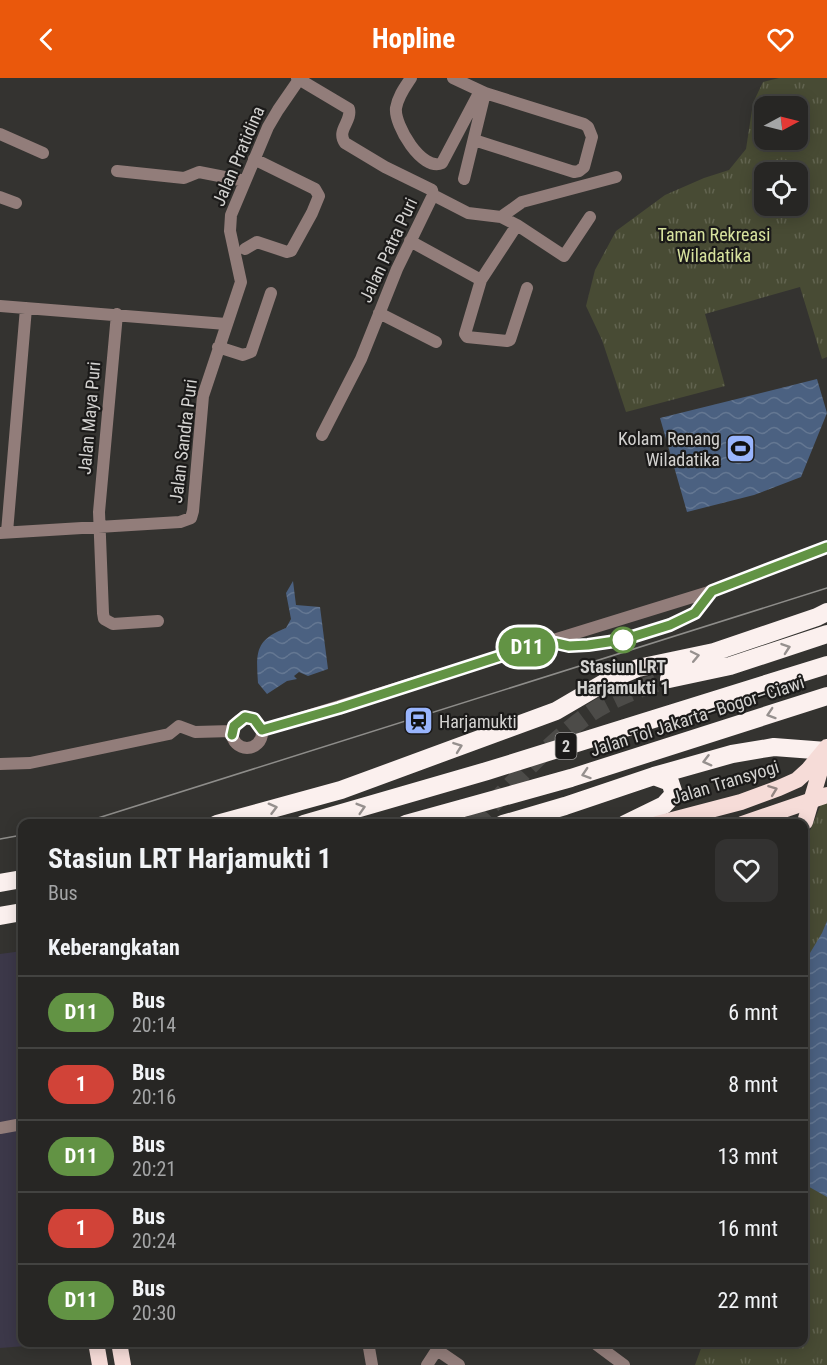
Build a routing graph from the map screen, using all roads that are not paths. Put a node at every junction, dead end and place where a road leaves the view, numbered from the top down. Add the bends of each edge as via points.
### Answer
1 (299, 78) edge
2 (411, 78) edge
3 (453, 78) edge
4 (482, 92) junction
5 (0, 134) edge
6 (474, 140) junction
7 (43, 153) dead end
8 (254, 159) junction
9 (117, 171) dead end
10 (616, 177) dead end
11 (464, 179) dead end
12 (245, 181) junction
13 (433, 195) junction
14 (0, 196) edge
15 (16, 203) dead end
16 (501, 217) junction
17 (590, 217) dead end
18 (517, 225) junction
19 (410, 241) junction
20 (245, 249) dead end
21 (481, 280) junction
22 (527, 288) dead end
23 (271, 293) dead end
24 (0, 306) edge
25 (26, 308) junction
26 (379, 313) junction
27 (117, 314) junction
28 (226, 324) junction
29 (436, 342) dead end
30 (218, 347) junction
31 (322, 435) dead end
32 (99, 526) junction
33 (4, 533) edge
34 (827, 547) edge
35 (822, 615) edge
36 (158, 621) dead end
37 (827, 633) edge
38 (827, 664) edge
39 (669, 679) tunnel mouth
40 (825, 698) edge
41 (232, 730) junction
42 (262, 730) junction
43 (827, 748) edge
44 (0, 764) edge
45 (654, 776) junction
46 (827, 795) edge
47 (235, 819) edge
48 (321, 819) edge
49 (424, 819) edge
50 (520, 819) edge
51 (635, 819) edge
52 (676, 819) edge
53 (757, 819) edge
54 (807, 819) edge
55 (18, 880) edge
56 (0, 883) edge
57 (18, 913) edge
58 (0, 916) edge
59 (18, 1125) edge
60 (0, 1128) edge
61 (97, 1347) edge
62 (120, 1347) edge
63 (369, 1347) edge
64 (439, 1347) edge
65 (441, 1347) edge
66 (600, 1347) edge
67 (424, 1364) edge
68 (100, 1365) edge
69 (123, 1365) edge
70 (372, 1365) edge
71 (459, 1365) edge
72 (624, 1365) edge

1 - 8 street, Jalan Pratidina
1 - 13 street, Jalan Patra Puri via 349,109 342,132 345,144 432,190
2 - 4 street via 396,108 399,124 420,157 436,165 442,163
3 - 4 street
4 - 6 street
4 - 6 street via 584,124 592,137 584,167 574,172
5 - 7 street
6 - 11 street
8 - 12 street, Jalan Pratidina
8 - 20 street via 315,189 319,196 291,251 257,242
9 - 12 street via 184,178 200,172
10 - 16 street via 522,202
12 - 28 street, Jalan Pratidina via 232,210 230,231 241,282
13 - 16 street via 468,213
13 - 19 street, Jalan Patra Puri
14 - 15 street
16 - 18 street
17 - 18 street via 561,261
18 - 21 street
19 - 21 street
19 - 26 street, Jalan Patra Puri
21 - 22 street via 465,331 467,337 510,340
23 - 30 street via 251,352 243,356
24 - 25 street
25 - 27 street
25 - 33 street
26 - 29 street
26 - 31 street, Jalan Patra Puri
27 - 28 street
27 - 32 street, Jalan Maya Puri
28 - 30 street, Jalan Sandra Puri
30 - 32 street, Jalan Sandra Puri via 203,396 190,518 180,522
32 - 33 street, Jalan Sandra Puri
32 - 36 street, Jalan Maya Puri via 104,620 112,624
34 - 42 street via 712,591
47 -> 35 highway via 341,790 556,711 638,668 714,652
39 -> 37 highway via 730,666
48 -> 38 highway, Jalan Tol Jakarta–Bogor–Ciawi / 2
40 -> 49 highway, Jalan Tol Jakarta–Bogor–Ciawi / 2 via 571,778
41 - 42 street via 245,717 254,719
41 - 42 street via 234,740 245,748 258,743
41 - 44 street via 195,732 179,726 169,734 30,763
43 -> 45 highway via 774,747 732,754
52 -> 43 highway, Jalan Transyogi, bridge via 741,802 797,780
43 - 54 highway, bridge
45 - 50 highway
45 - 51 highway via 670,782 674,794 664,805
46 - 53 highway
55 - 56 highway
57 - 58 highway
59 - 60 street
61 - 68 highway
62 - 69 highway
63 - 70 street
64 - 67 street
65 - 71 street
66 - 72 street

